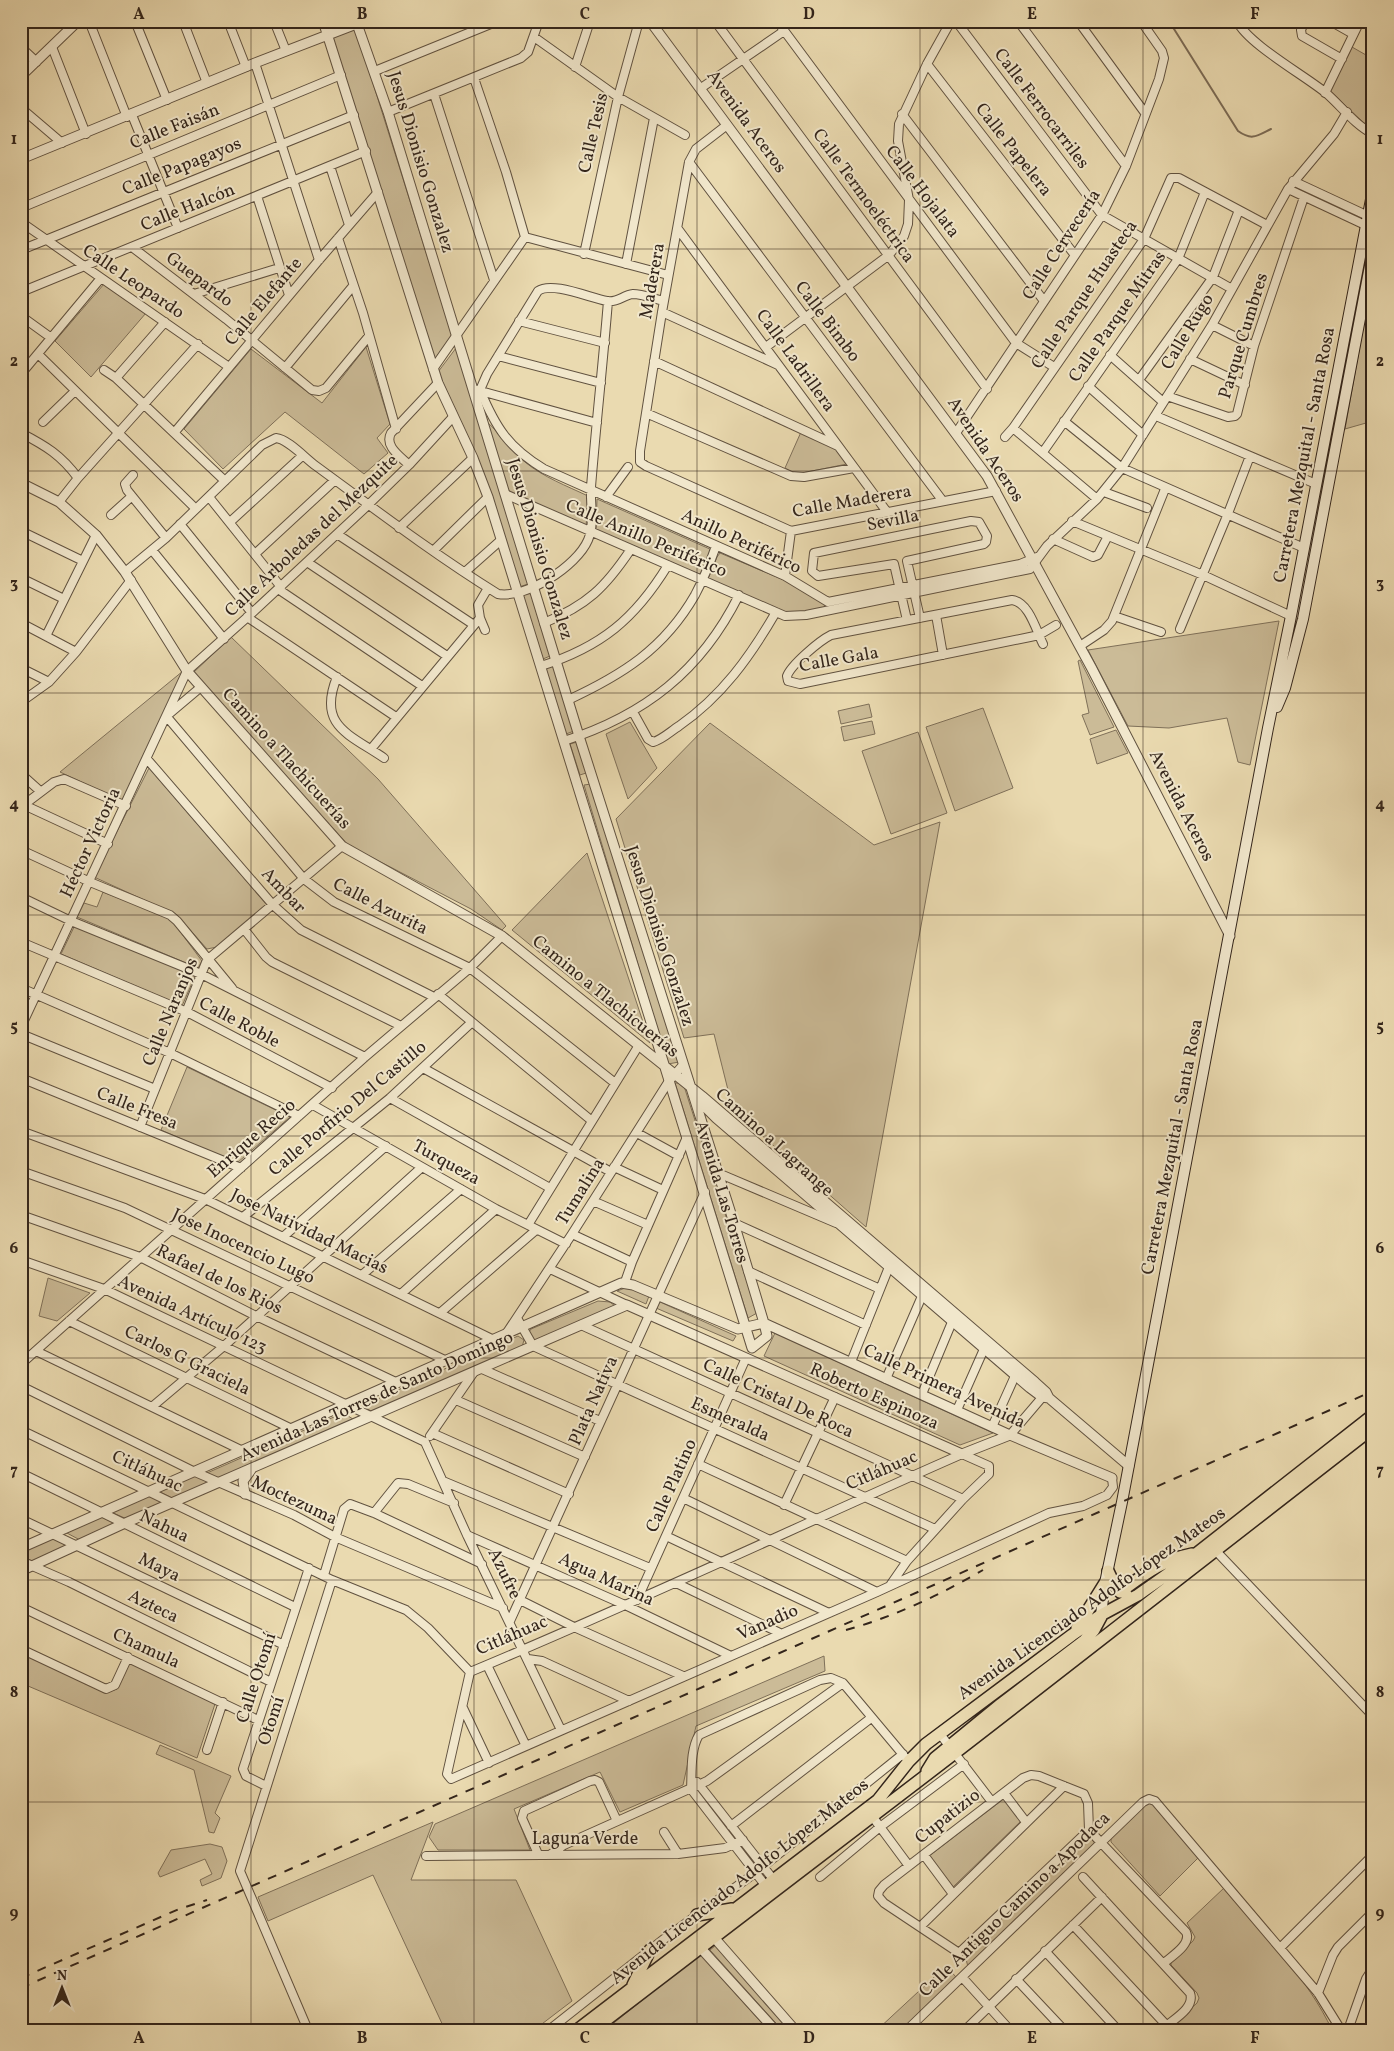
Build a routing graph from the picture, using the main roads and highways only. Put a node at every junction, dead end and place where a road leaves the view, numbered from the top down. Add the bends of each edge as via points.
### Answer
1 (1373, 189) edge
2 (1373, 250) edge
3 (1268, 728) junction
4 (1373, 1415) edge
5 (1373, 1428) edge
6 (1196, 1554) junction
7 (1108, 1571) junction
8 (1105, 1583) junction
9 (1120, 1592) junction
10 (1138, 1595) junction
11 (1101, 1615) junction
12 (1121, 1624) junction
13 (1072, 1635) junction
14 (952, 1750) junction
15 (734, 1909) junction
16 (697, 1915) road end
17 (710, 1933) junction
18 (697, 1943) junction
19 (650, 1950) road end
20 (632, 1987) junction
21 (577, 2030) edge
22 (593, 2030) edge

1 - 3 main road, Carretera Mezquital - Santa Rosa
2 - 3 main road, Carretera Mezquital - Santa Rosa via 1303,619 1285,688
3 - 7 main road, Carretera Mezquital - Santa Rosa
4 - 6 main road, Avenida Licenciado Adolfo López Mateos
5 - 12 main road, Avenida Licenciado Adolfo López Mateos
6 - 9 main road via 1160,1564
6 - 10 main road, Avenida Licenciado Adolfo López Mateos
7 - 8 main road, Carretera Mezquital - Santa Rosa
7 - 9 main road
8 - 11 main road, Carretera Mezquital - Santa Rosa
8 - 13 main road
9 - 10 main road
10 - 11 main road, Avenida Licenciado Adolfo López Mateos
11 - 12 main road via 1111,1623
11 - 13 main road, Avenida Licenciado Adolfo López Mateos
11 - 14 main road via 1094,1630 1084,1640
12 - 14 main road, Avenida Licenciado Adolfo López Mateos
13 - 15 main road, Avenida Licenciado Adolfo López Mateos via 906,1758 882,1796
14 - 17 main road, Avenida Licenciado Adolfo López Mateos via 935,1758 925,1775 872,1816
15 - 16 main road
15 - 17 main road, Avenida Licenciado Adolfo López Mateos
17 - 18 main road, Avenida Licenciado Adolfo López Mateos
18 - 20 main road, Avenida Licenciado Adolfo López Mateos
18 - 22 main road, Avenida Licenciado Adolfo López Mateos
19 - 20 main road
20 - 21 main road, Avenida Licenciado Adolfo López Mateos

